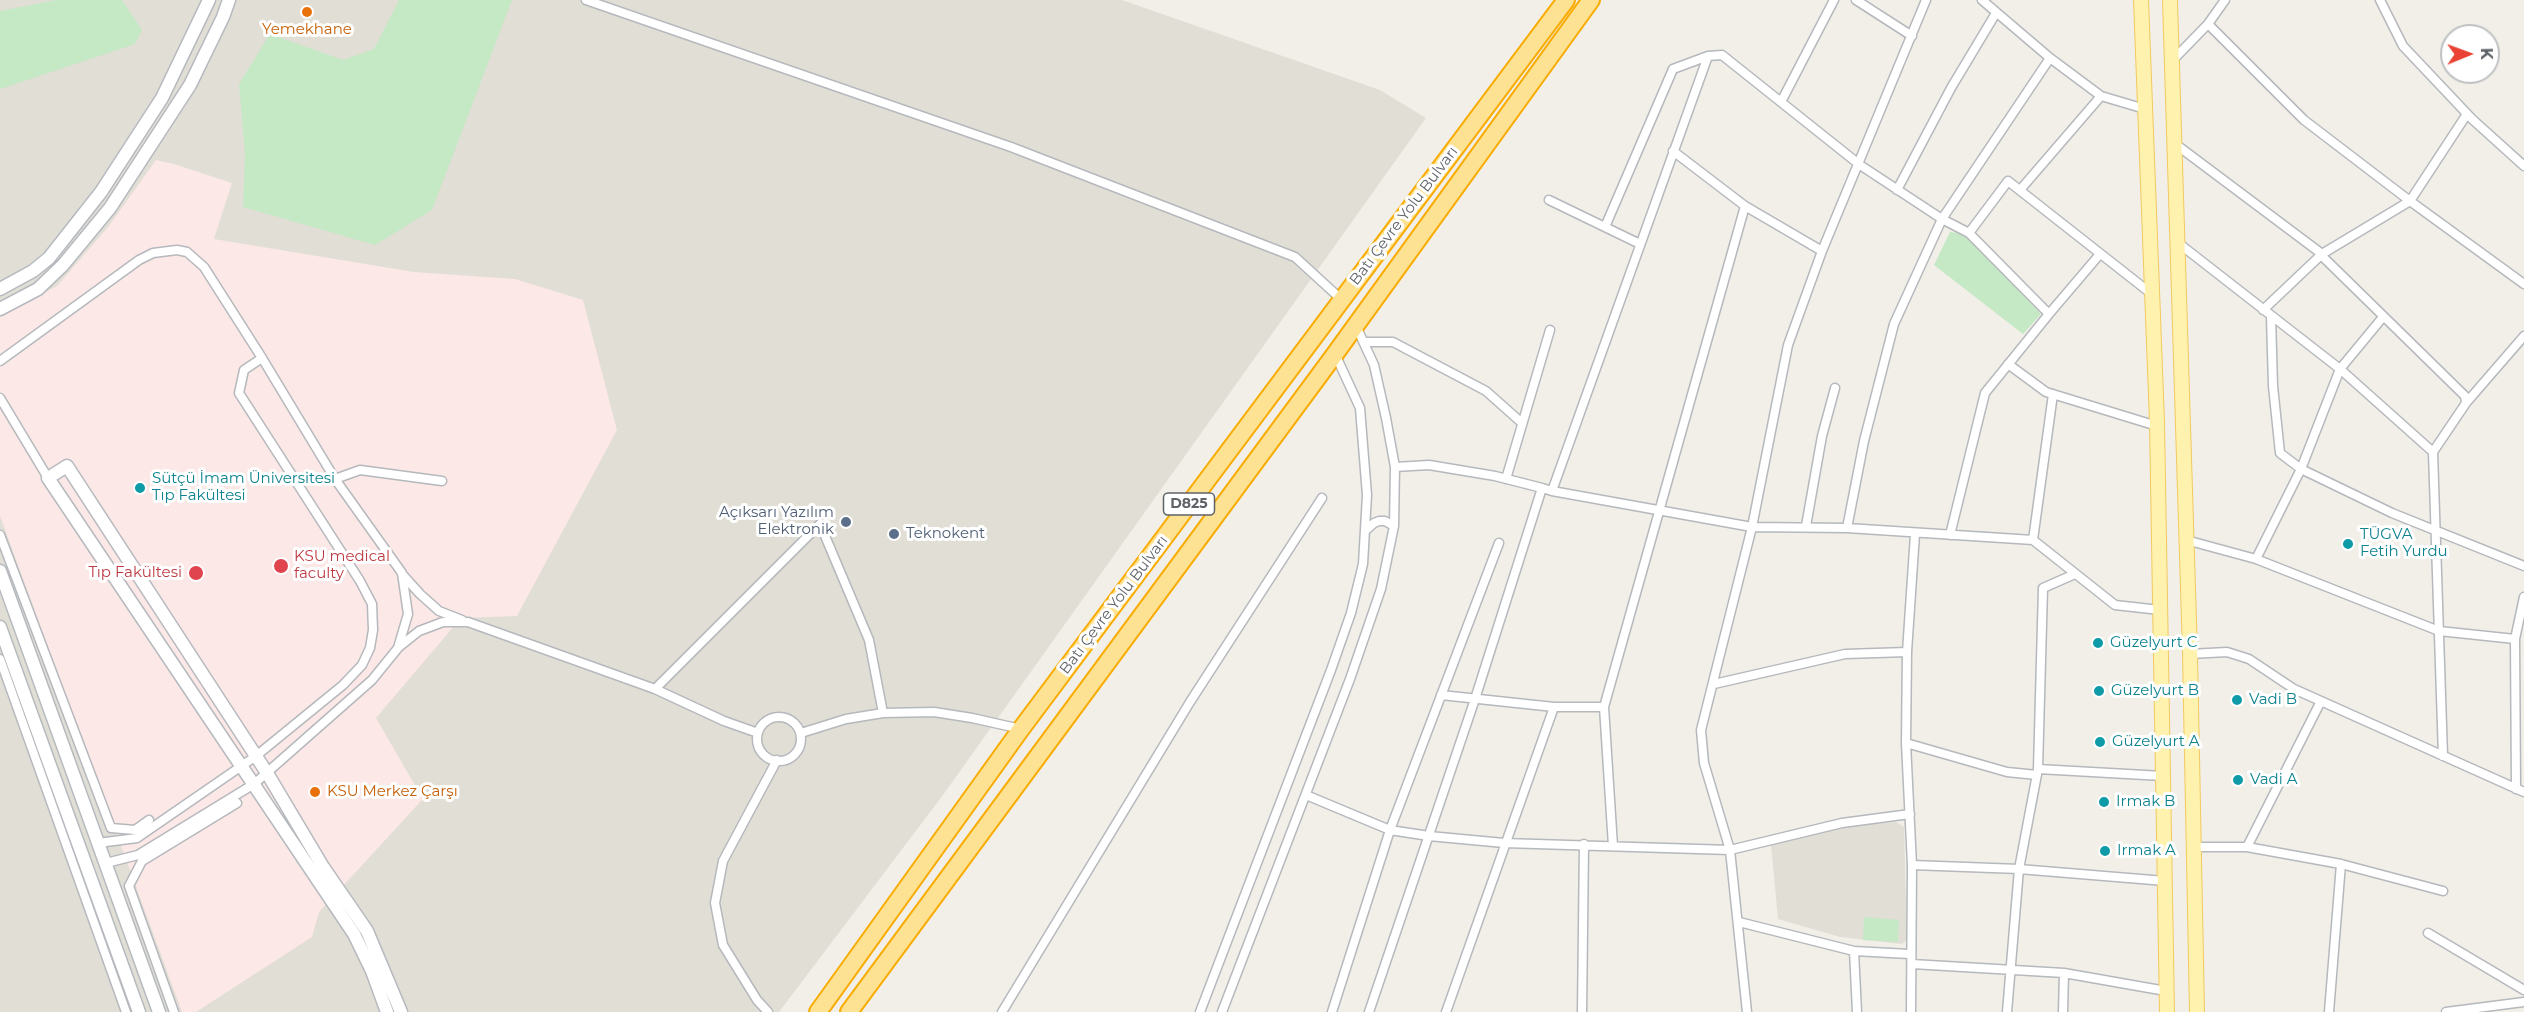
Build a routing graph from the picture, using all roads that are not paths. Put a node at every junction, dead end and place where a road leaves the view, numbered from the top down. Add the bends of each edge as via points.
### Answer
1 (209, 0) edge
2 (229, 0) edge
3 (586, 0) edge
4 (1566, 0) edge
5 (1591, 0) edge
6 (1834, 0) edge
7 (1856, 0) edge
8 (1926, 0) edge
9 (1982, 0) edge
10 (2141, 0) edge
11 (2170, 0) edge
12 (2225, 0) edge
13 (2380, 0) edge
14 (1996, 13) junction
15 (2208, 24) junction
16 (1912, 36) junction
17 (1708, 56) junction
18 (2050, 58) junction
19 (2171, 62) junction
20 (2101, 96) junction
21 (1781, 102) junction
22 (2145, 109) junction
23 (2467, 114) junction
24 (2174, 143) junction
25 (1673, 151) junction
26 (1860, 165) junction
27 (2524, 166) edge
28 (1897, 190) junction
29 (2020, 190) junction
30 (1550, 200) dead end
31 (2409, 201) junction
32 (1746, 206) junction
33 (1942, 219) junction
34 (1605, 227) junction
35 (1969, 233) junction
36 (2177, 242) junction
37 (1640, 244) junction
38 (1822, 251) junction
39 (2100, 255) junction
40 (2322, 255) junction
41 (2524, 284) edge
42 (0, 288) edge
43 (2153, 295) junction
44 (1342, 300) junction
45 (0, 309) edge
46 (2263, 310) junction
47 (2049, 314) junction
48 (2271, 316) junction
49 (2383, 317) junction
50 (1356, 325) junction
51 (1550, 330) dead end
52 (2524, 336) edge
53 (1364, 342) junction
54 (1335, 354) junction
55 (262, 358) junction
56 (0, 361) edge
57 (2008, 364) junction
58 (2340, 369) junction
59 (1835, 388) dead end
60 (2053, 394) junction
61 (0, 398) edge
62 (2466, 403) junction
63 (1522, 423) junction
64 (2157, 426) junction
65 (2433, 452) junction
66 (1395, 467) junction
67 (2301, 469) junction
68 (48, 478) junction
69 (1506, 478) junction
70 (335, 479) junction
71 (442, 481) dead end
72 (1542, 488) junction
73 (1552, 491) junction
74 (1322, 498) dead end
75 (1658, 512) junction
76 (1394, 526) junction
77 (1806, 526) junction
78 (1752, 527) junction
79 (1847, 528) junction
80 (1365, 531) junction
81 (2435, 531) junction
82 (1915, 534) junction
83 (0, 535) edge
84 (1950, 535) junction
85 (2033, 540) junction
86 (2186, 540) junction
87 (1499, 543) dead end
88 (2256, 560) junction
89 (2524, 566) edge
90 (0, 570) edge
91 (402, 573) junction
92 (2075, 574) junction
93 (2524, 597) edge
94 (2160, 610) junction
95 (468, 622) junction
96 (0, 627) edge
97 (2439, 631) junction
98 (2515, 639) junction
99 (398, 648) junction
100 (1907, 652) junction
101 (2190, 654) junction
102 (0, 660) edge
103 (1714, 684) junction
104 (655, 689) junction
105 (1441, 695) junction
106 (1475, 699) junction
107 (2321, 701) junction
108 (1554, 707) junction
109 (1604, 707) junction
110 (883, 713) junction
111 (1021, 729) junction
112 (758, 733) junction
113 (801, 733) junction
114 (1906, 743) junction
115 (256, 756) junction
116 (2443, 756) junction
117 (777, 760) junction
118 (241, 767) junction
119 (2038, 772) junction
120 (267, 773) junction
121 (2163, 776) junction
122 (254, 784) junction
123 (2520, 791) edge
124 (1306, 795) junction
125 (237, 803) dead end
126 (1910, 814) junction
127 (149, 820) dead end
128 (1390, 830) junction
129 (1429, 836) junction
130 (98, 843) junction
131 (1504, 843) junction
132 (1584, 844) junction
133 (1614, 846) junction
134 (2194, 847) junction
135 (2247, 847) junction
136 (1730, 850) junction
137 (106, 863) junction
138 (2341, 864) junction
139 (1912, 865) junction
140 (86, 866) junction
141 (2019, 870) junction
142 (2165, 881) junction
143 (2443, 891) dead end
144 (1739, 922) junction
145 (2428, 933) dead end
146 (1854, 951) junction
147 (1909, 954) junction
148 (1912, 964) junction
149 (2010, 971) junction
150 (2064, 973) junction
151 (2524, 990) edge
152 (2166, 991) junction
153 (2524, 1002) edge
154 (126, 1012) edge
155 (139, 1012) edge
156 (159, 1012) edge
157 (174, 1012) edge
158 (387, 1012) edge
159 (401, 1012) edge
160 (768, 1012) edge
161 (818, 1012) edge
162 (849, 1012) edge
163 (1002, 1012) edge
164 (1200, 1012) edge
165 (1222, 1012) edge
166 (1332, 1012) edge
167 (1369, 1012) edge
168 (1446, 1012) edge
169 (1582, 1012) edge
170 (1747, 1012) edge
171 (1857, 1012) edge
172 (1911, 1012) edge
173 (2007, 1012) edge
174 (2063, 1012) edge
175 (2167, 1012) edge
176 (2197, 1012) edge
177 (2329, 1012) edge
178 (2445, 1012) edge

1 - 42 street via 162,98 101,192 49,258
2 - 45 street via 190,84 110,208 38,289
3 - 44 street via 1011,147 1295,257
4 - 44 highway, Batı Çevre Yolu Bulvarı / D825
5 - 50 highway, Batı Çevre Yolu Bulvarı / D825
6 - 21 street
7 - 16 street
8 - 16 street
9 - 14 street
10 - 22 main road
11 - 19 main road
12 - 15 street
13 - 23 street via 2403,46
14 - 18 street
14 - 28 street
15 - 19 street
15 - 31 street via 2304,120
16 - 26 street
17 - 21 street via 1722,55
17 - 25 street
17 - 34 street via 1673,69
18 - 20 street
18 - 33 street
19 - 24 main road
20 - 22 street
20 - 29 street
21 - 26 street
22 - 43 main road
23 - 27 street
23 - 31 street
24 - 36 main road
24 - 40 street
25 - 32 street
25 - 37 street
26 - 28 street
26 - 38 street
28 - 33 street
29 - 35 street via 2008,181
29 - 39 street
30 - 34 street
31 - 40 street
31 - 41 street
32 - 38 street
32 - 75 street
33 - 35 street
33 - 79 street via 1894,324
34 - 37 street
35 - 47 street
36 - 46 street
36 - 86 main road
37 - 73 street
38 - 78 street via 1788,345
39 - 43 street
39 - 47 street
40 - 46 street
40 - 49 street
43 - 64 main road
44 - 111 highway, Batı Çevre Yolu Bulvarı / D825
46 - 48 street
47 - 57 street
48 - 58 street
48 - 67 street via 2277,439 2280,453
49 - 58 street
49 - 62 street via 2466,396
50 - 53 street
50 - 54 highway, Batı Çevre Yolu Bulvarı / D825
51 - 63 street
52 - 62 street
53 - 63 street via 1393,342 1486,392
53 - 66 street via 1374,365
54 - 80 street via 1360,408 1367,495
54 - 162 highway, Batı Çevre Yolu Bulvarı / D825
55 - 56 street via 204,267 187,252 177,250 153,253 139,260
55 - 70 street
55 - 115 street via 244,370 239,393 360,581 372,604 373,630 362,665
57 - 60 street
57 - 84 street via 1985,393
58 - 65 street
58 - 67 street
59 - 77 street via 1822,435
60 - 64 street
60 - 85 street
61 - 68 street
62 - 65 street
63 - 69 street
64 - 94 main road
65 - 81 street
66 - 69 street via 1429,465
66 - 76 street
67 - 81 street
67 - 88 street
68 - 115 street via 67,466
68 - 118 street
69 - 72 street
70 - 71 street via 360,470
70 - 91 street
72 - 73 street
72 - 106 street
73 - 75 street
74 - 163 street via 1190,702
75 - 78 street
75 - 109 street
76 - 80 street via 1379,521
76 - 124 street via 1381,589
77 - 78 street
77 - 79 street
78 - 103 street
79 - 82 street
80 - 164 street via 1363,564 1351,613
81 - 89 street
81 - 97 street
82 - 84 street
82 - 100 street
83 - 127 street via 111,828 135,830
84 - 85 street
85 - 92 street
86 - 88 street
86 - 101 main road
87 - 105 street
88 - 97 street
90 - 130 street
91 - 95 street via 439,611
91 - 99 street via 408,614
92 - 94 street via 2115,605
92 - 119 street via 2043,588
93 - 98 street
94 - 121 main road
95 - 99 street via 443,622 419,632
95 - 104 street
96 - 140 street
97 - 98 street
97 - 116 street
98 - 123 street
99 - 120 street via 372,680
100 - 103 street via 1845,654
100 - 114 street
101 - 107 street via 2227,652 2249,659 2294,689
101 - 134 main road
102 - 154 street
103 - 136 street via 1701,730 1704,763
104 - 110 street via 820,524 869,640
104 - 112 street
105 - 106 street
105 - 128 street
106 - 108 street
106 - 129 street
107 - 116 street
107 - 135 street
108 - 109 street
108 - 131 street
109 - 133 street
110 - 111 street via 934,712
110 - 113 street
111 - 161 highway, Batı Çevre Yolu Bulvarı / D825
112 - 113 street via 767,721 780,717 793,722
112 - 117 street via 764,754
113 - 117 street via 796,753
114 - 119 street via 2007,772
114 - 126 street
115 - 118 street
115 - 120 street
116 - 123 street
117 - 160 street via 723,861 715,903 723,945
118 - 122 street
118 - 130 street via 136,838
119 - 121 street
119 - 141 street
120 - 122 street
120 - 159 street via 367,932
121 - 142 main road
122 - 137 street via 138,855
122 - 158 street via 354,934
124 - 128 street
124 - 165 street
125 - 157 street via 142,861 129,886
126 - 136 street via 1842,823
126 - 139 street
128 - 129 street
128 - 166 street
129 - 131 street
129 - 167 street
130 - 137 street
131 - 132 street
131 - 168 street
132 - 133 street
132 - 169 street
133 - 136 street
134 - 135 street
134 - 176 main road
135 - 138 street
136 - 144 street
137 - 140 street
137 - 156 street
138 - 143 street
138 - 177 street
139 - 141 street
139 - 147 street
140 - 155 street
141 - 142 street
141 - 149 street
142 - 152 main road
144 - 146 street
144 - 170 street
145 - 151 street
146 - 147 street
146 - 171 street
147 - 148 street
148 - 149 street
148 - 172 street
149 - 150 street
149 - 173 street
150 - 152 street
150 - 174 street
152 - 175 main road
153 - 178 street

